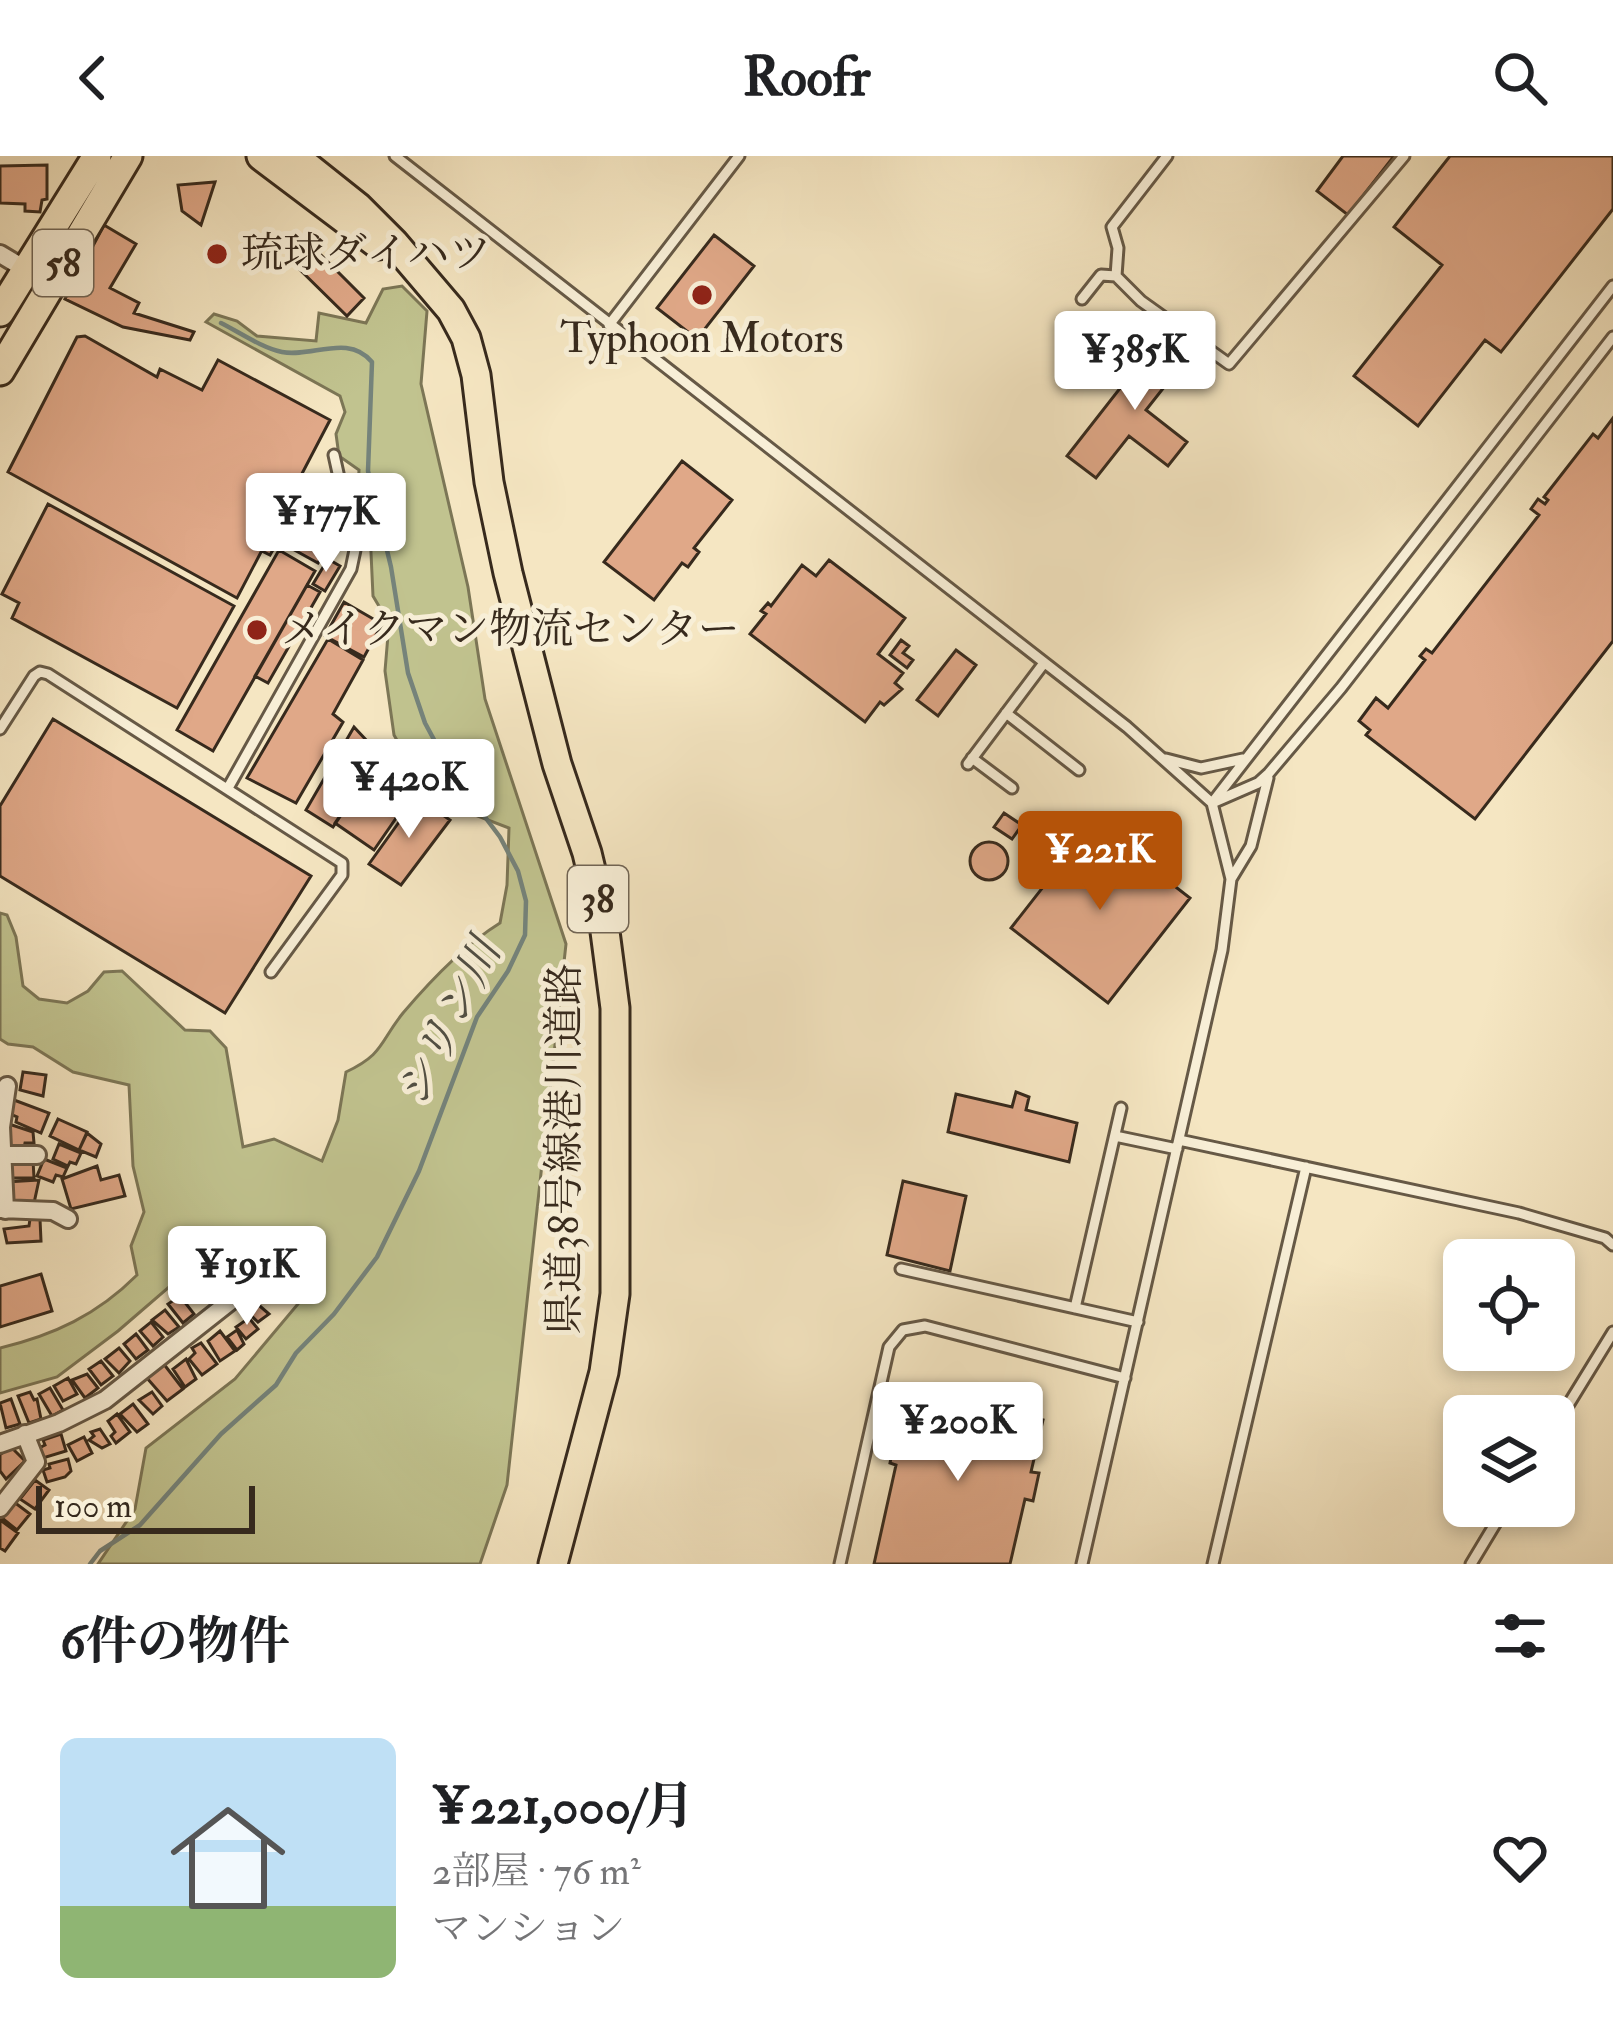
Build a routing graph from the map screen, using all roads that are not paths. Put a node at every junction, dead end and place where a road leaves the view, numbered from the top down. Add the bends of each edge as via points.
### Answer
1 (128, 156) edge
2 (261, 156) edge
3 (294, 156) edge
4 (394, 156) edge
5 (739, 156) edge
6 (1167, 156) edge
7 (1404, 156) edge
8 (93, 157) edge
9 (12, 262) edge
10 (409, 262) junction
11 (1116, 276) junction
12 (1613, 286) edge
13 (1082, 299) dead end
14 (0, 312) edge
15 (609, 325) junction
16 (1613, 337) edge
17 (0, 371) edge
18 (334, 455) dead end
19 (1044, 663) junction
20 (1006, 713) junction
21 (0, 729) edge
22 (1248, 757) junction
23 (1161, 758) junction
24 (1079, 770) dead end
25 (1269, 773) junction
26 (228, 788) junction
27 (1012, 788) dead end
28 (1212, 803) junction
29 (1232, 879) junction
30 (271, 972) dead end
31 (7, 1086) dead end
32 (1121, 1108) dead end
33 (1, 1127) edge
34 (1115, 1136) junction
35 (1178, 1144) junction
36 (37, 1155) dead end
37 (1306, 1167) junction
38 (2, 1168) edge
39 (3, 1209) edge
40 (68, 1219) dead end
41 (1613, 1245) edge
42 (901, 1269) dead end
43 (251, 1285) dead end
44 (1075, 1308) junction
45 (1138, 1322) junction
46 (1613, 1332) edge
47 (1125, 1378) junction
48 (1574, 1395) edge
49 (25, 1434) junction
50 (0, 1444) edge
51 (0, 1508) edge
52 (1493, 1527) edge
53 (553, 1564) edge
54 (840, 1564) edge
55 (1082, 1564) edge
56 (1213, 1564) edge
57 (1471, 1564) edge

1 - 17 main road, 58
2 - 10 main road, 県道38号線港川道路 / 38
3 - 10 main road, 県道38号線港川道路 / 38
4 - 15 lane
5 - 15 lane
6 - 11 lane via 1112,227
7 - 11 lane via 1229,364
8 - 9 main road, 58
9 - 14 main road, 58
10 - 53 main road, 県道38号線港川道路 / 38 via 451,310 472,357 497,526 612,966 615,1294 604,1372
11 - 13 lane via 1101,274
12 - 22 lane
15 - 19 lane
16 - 25 lane
18 - 26 lane via 355,550 351,569
19 - 20 lane
19 - 23 lane
20 - 24 lane
20 - 27 lane via 970,761
21 - 26 lane via 40,672
22 - 23 lane via 1202,768
22 - 28 lane
23 - 28 lane
25 - 28 lane
25 - 29 lane via 1250,846
26 - 30 lane via 341,863 342,875
28 - 29 lane
29 - 35 lane
31 - 33 street
32 - 34 lane
33 - 38 street
34 - 35 lane
34 - 44 lane
35 - 37 lane
35 - 45 lane
36 - 38 street
37 - 41 lane via 1519,1214
37 - 56 lane
38 - 39 street
39 - 40 street
42 - 44 lane
43 - 49 street via 105,1400
44 - 45 lane
45 - 47 lane
46 - 48 lane
47 - 54 lane via 925,1326 904,1330 889,1347
47 - 55 lane
49 - 50 street
49 - 51 street via 36,1462
52 - 57 lane

